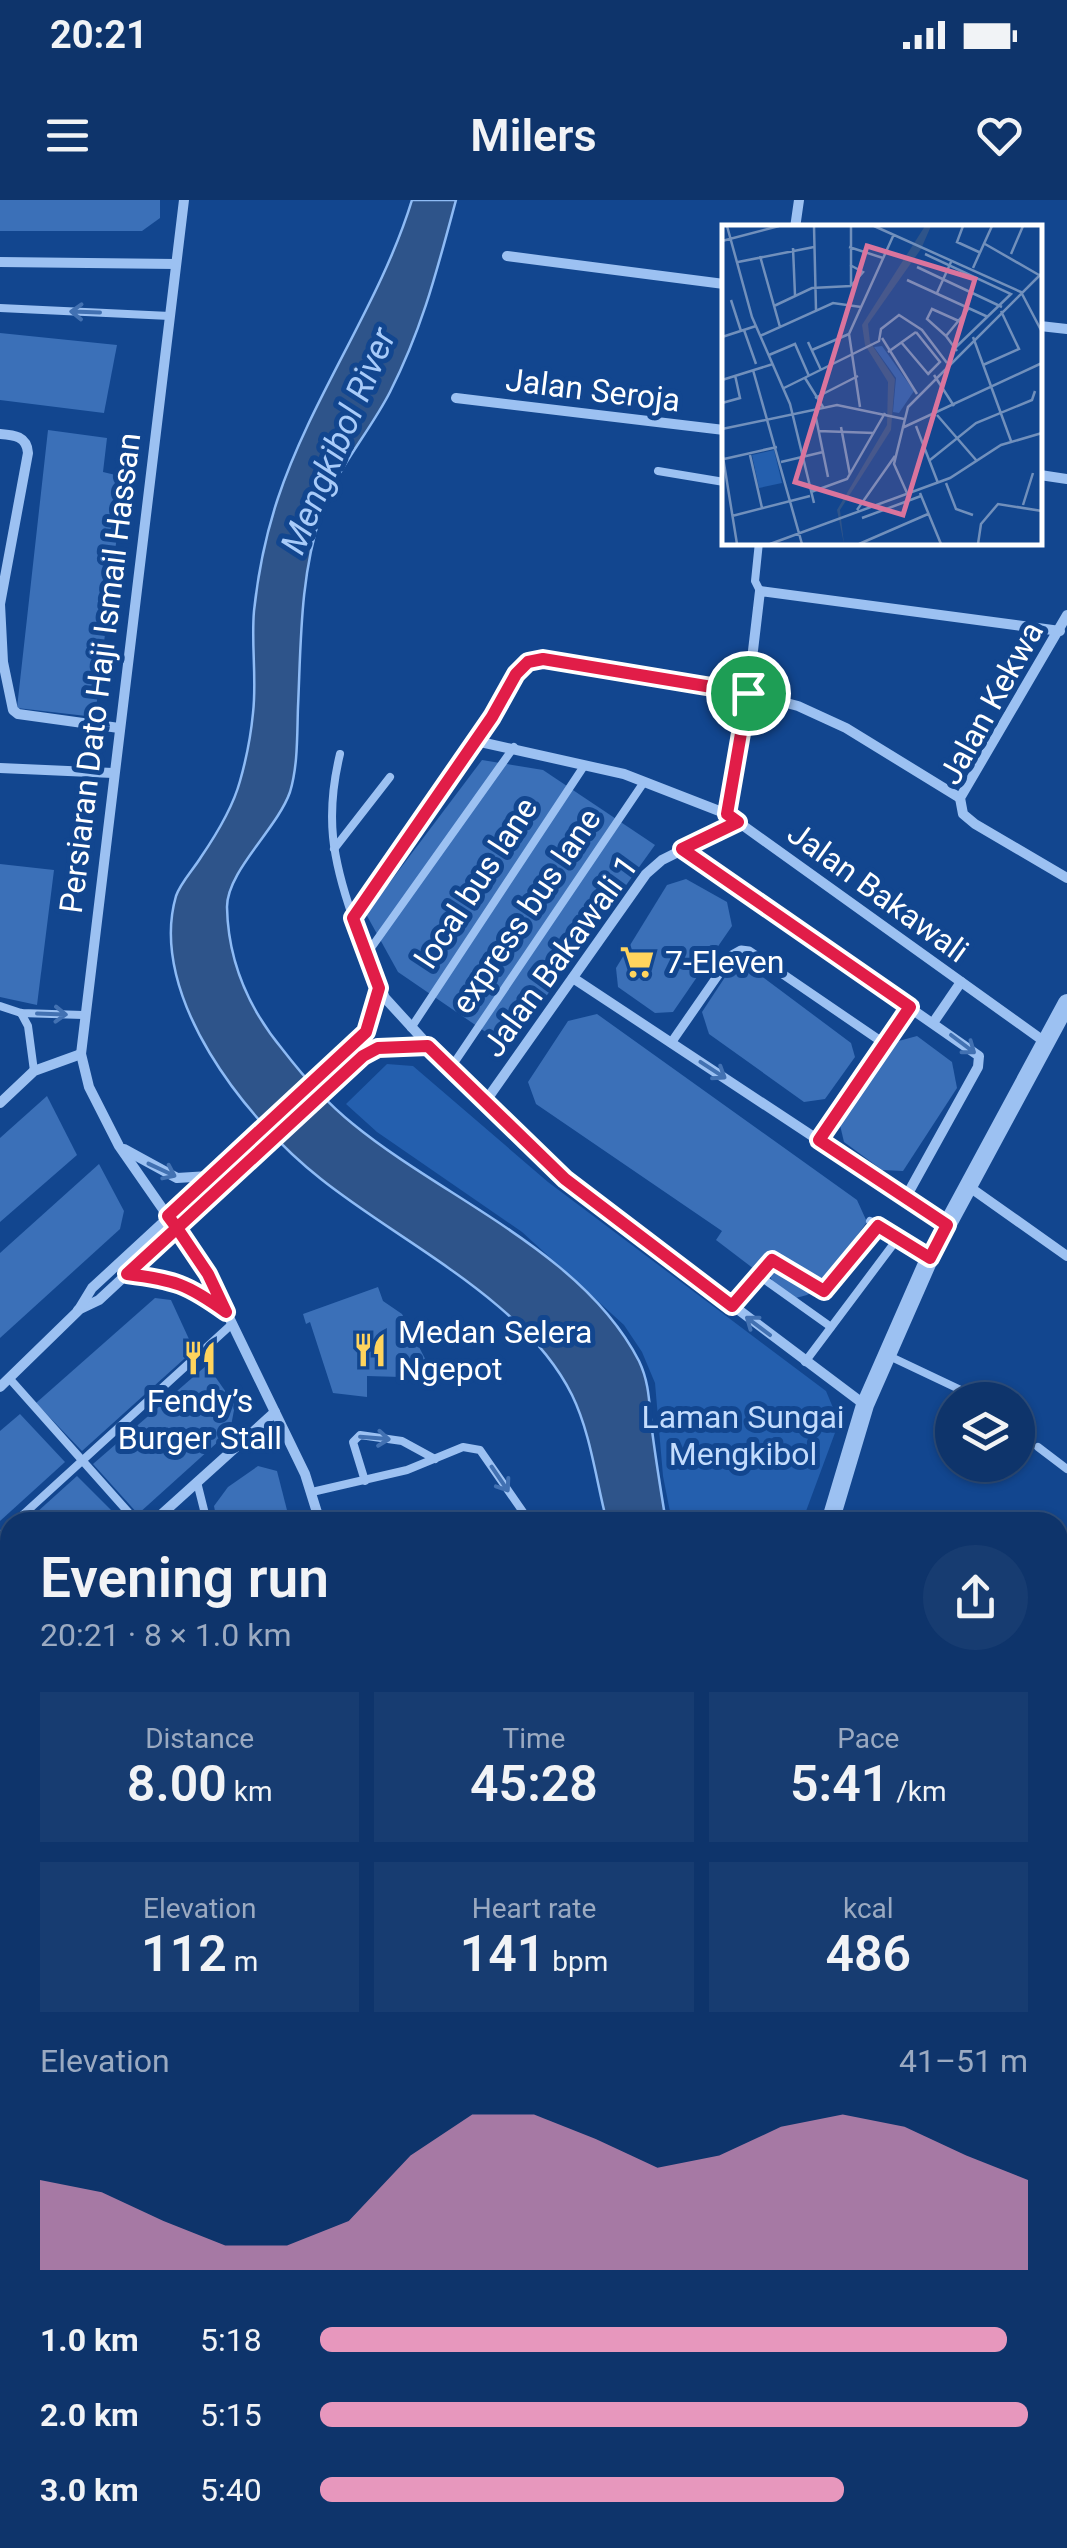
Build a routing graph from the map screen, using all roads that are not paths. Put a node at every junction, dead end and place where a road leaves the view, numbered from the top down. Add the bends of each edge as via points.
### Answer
1 (184, 200) edge
2 (799, 200) edge
3 (795, 225) edge
4 (507, 256) dead end
5 (0, 262) edge
6 (176, 264) junction
7 (722, 284) edge
8 (0, 308) edge
9 (170, 316) junction
10 (1042, 326) edge
11 (1067, 330) edge
12 (456, 398) dead end
13 (722, 430) edge
14 (0, 434) edge
15 (658, 471) dead end
16 (1042, 475) edge
17 (1067, 479) edge
18 (722, 482) edge
19 (760, 545) edge
20 (760, 591) junction
21 (0, 604) edge
22 (1067, 615) edge
23 (1060, 631) junction
24 (748, 693) junction
25 (119, 728) junction
26 (476, 741) junction
27 (514, 747) junction
28 (340, 754) dead end
29 (584, 766) junction
30 (0, 768) edge
31 (114, 774) junction
32 (390, 777) dead end
33 (644, 782) junction
34 (960, 798) junction
35 (727, 814) junction
36 (738, 822) junction
37 (334, 849) junction
38 (682, 849) junction
39 (1067, 878) edge
40 (353, 918) junction
41 (366, 955) junction
42 (573, 978) junction
43 (960, 982) junction
44 (379, 988) junction
45 (1067, 1002) edge
46 (0, 1006) edge
47 (910, 1007) junction
48 (21, 1013) junction
49 (83, 1015) junction
50 (934, 1023) junction
51 (411, 1028) junction
52 (1044, 1042) junction
53 (671, 1043) junction
54 (885, 1044) junction
55 (428, 1046) junction
56 (81, 1054) junction
57 (450, 1069) junction
58 (34, 1071) junction
59 (484, 1102) junction
60 (0, 1103) edge
61 (819, 1140) junction
62 (119, 1146) junction
63 (215, 1172) junction
64 (967, 1186) junction
65 (906, 1196) junction
66 (168, 1216) junction
67 (947, 1225) junction
68 (177, 1228) junction
69 (898, 1238) junction
70 (1067, 1256) edge
71 (930, 1258) junction
72 (127, 1274) junction
73 (758, 1275) junction
74 (732, 1306) junction
75 (78, 1311) junction
76 (226, 1312) junction
77 (232, 1324) junction
78 (832, 1326) junction
79 (887, 1355) junction
80 (805, 1362) junction
81 (4, 1382) edge
82 (944, 1382) edge
83 (865, 1405) junction
84 (275, 1412) junction
85 (1038, 1447) dead end
86 (435, 1459) junction
87 (84, 1461) junction
88 (1067, 1470) edge
89 (365, 1481) junction
90 (197, 1482) junction
91 (312, 1492) junction
92 (27, 1512) edge
93 (127, 1512) edge
94 (164, 1512) edge
95 (204, 1512) edge
96 (317, 1512) edge
97 (523, 1512) edge
98 (833, 1512) edge

1 - 6 street, Persiaran Dato Haji Ismail Hassan
2 - 3 street
4 - 7 street
5 - 6 street
6 - 9 street, Persiaran Dato Haji Ismail Hassan
9 -> 8 lane
9 - 25 street, Persiaran Dato Haji Ismail Hassan
10 - 11 street
12 - 13 street, Jalan Seroja
14 - 21 street via 25,441 28,453
15 - 18 lane
16 - 17 street
19 - 20 lane via 754,581
20 - 23 street
20 - 24 street
21 - 25 street via 13,710
22 - 23 street, Jalan Kekwa
23 - 34 street, Jalan Kekwa
24 - 26 lane via 543,659 516,674
24 - 34 street via 846,728
24 - 35 lane
25 - 31 street, Persiaran Dato Haji Ismail Hassan
26 - 27 street, Jalan Bakawali
26 - 40 street
27 - 29 street, Jalan Bakawali
27 - 41 lane
28 - 37 lane via 330,802
29 - 33 street, Jalan Bakawali
29 - 51 lane, local bus lane
30 - 31 street
31 - 49 street, Persiaran Dato Haji Ismail Hassan
32 - 37 lane
33 - 35 street, Jalan Bakawali
33 - 57 lane, express bus lane
34 - 39 street, Jalan Kekwa via 963,814 975,824
35 - 36 street, Jalan Bakawali
36 - 38 street, Jalan Bakawali 1
36 - 43 street, Jalan Bakawali
37 - 40 lane
38 - 42 street, Jalan Bakawali 1 via 646,874
38 - 47 street
40 - 41 street
41 - 44 street
42 - 53 street
42 - 59 street, Jalan Bakawali 1
43 - 50 street
43 - 52 street, Jalan Bakawali
44 - 51 street
44 - 63 street via 371,1022 354,1045
45 - 52 street
46 - 48 lane
47 - 50 street
47 - 54 street
48 -> 49 lane
48 - 58 lane
49 - 56 street, Persiaran Dato Haji Ismail Hassan
50 -> 65 street via 973,1050 978,1066
51 - 55 street
52 - 64 street
53 - 54 street via 741,950
53 -> 61 street
54 - 61 street
55 - 57 street
55 - 68 street via 378,1048 363,1056
56 - 58 street
56 - 62 street, Persiaran Dato Haji Ismail Hassan via 89,1087
57 - 59 street
58 - 60 street
59 - 74 street via 565,1179
61 - 65 street
62 -> 63 street via 176,1178
62 - 66 street, Persiaran Dato Haji Ismail Hassan
63 - 66 street
64 - 67 street
64 - 70 street
65 - 67 street
66 - 68 street, Persiaran Dato Haji Ismail Hassan
66 - 75 street via 92,1288
67 - 71 street
68 - 72 street
68 - 76 street, Persiaran Dato Haji Ismail Hassan
69 - 71 lane
69 - 73 lane via 874,1223 824,1291 772,1260
69 - 78 lane
71 - 79 street
72 - 75 street
72 - 76 street via 189,1286
73 - 74 lane
73 - 78 lane
80 -> 74 street
75 - 81 street
76 - 77 street, Persiaran Dato Haji Ismail Hassan
77 - 84 street, Persiaran Dato Haji Ismail Hassan
77 - 87 lane
78 - 80 lane
79 - 82 lane
79 - 83 street
80 - 83 street
81 - 87 lane
83 - 98 street
84 - 90 street
84 - 91 street, Persiaran Dato Haji Ismail Hassan
85 - 88 lane
86 - 89 lane
89 -> 86 lane via 352,1442 360,1436 402,1441
86 -> 97 lane via 464,1447 480,1450
87 - 92 lane
87 - 93 lane
89 - 91 lane
90 - 94 street
90 - 95 lane
91 - 96 street, Persiaran Dato Haji Ismail Hassan

